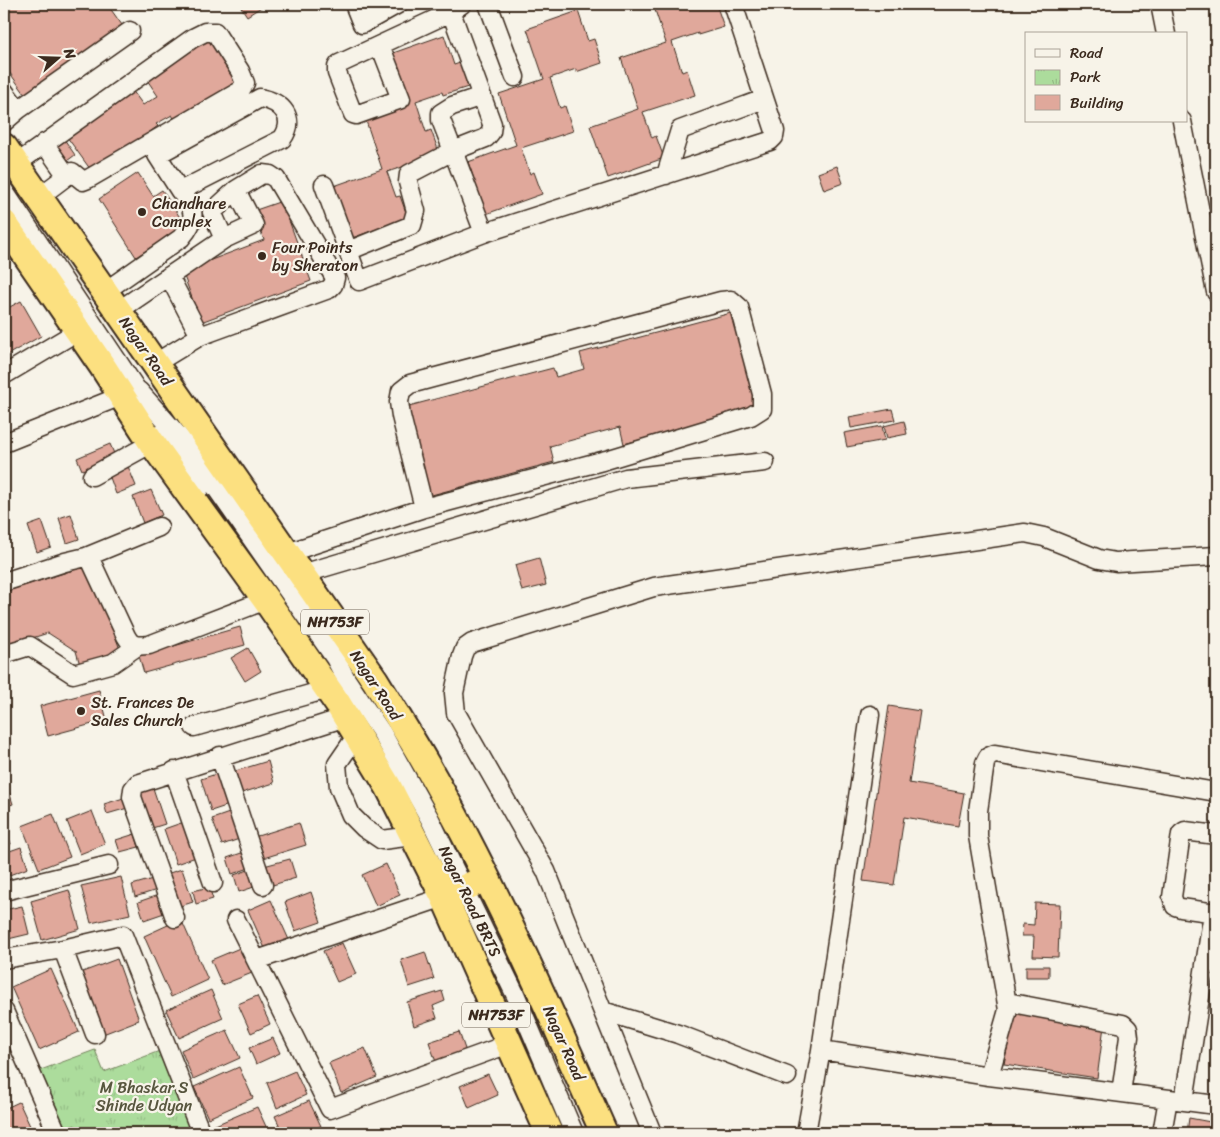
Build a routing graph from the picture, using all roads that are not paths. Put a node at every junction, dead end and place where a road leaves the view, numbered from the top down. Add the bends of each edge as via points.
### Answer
1 (354, 4) edge
2 (398, 4) edge
3 (488, 4) edge
4 (733, 4) edge
5 (1160, 4) edge
6 (456, 8) edge
7 (130, 31) dead end
8 (1166, 32) edge
9 (380, 45) dead end
10 (515, 77) dead end
11 (4, 90) edge
12 (482, 96) junction
13 (764, 99) junction
14 (18, 110) junction
15 (4, 122) edge
16 (1182, 122) edge
17 (44, 143) junction
18 (453, 151) junction
19 (10, 155) edge
20 (666, 175) junction
21 (67, 176) junction
22 (324, 185) dead end
23 (236, 190) junction
24 (4, 191) edge
25 (180, 192) junction
26 (39, 197) junction
27 (4, 223) edge
28 (484, 234) junction
29 (224, 239) junction
30 (348, 251) junction
31 (169, 276) junction
32 (1216, 292) edge
33 (111, 301) junction
34 (78, 331) junction
35 (200, 336) junction
36 (154, 364) junction
37 (4, 375) edge
38 (130, 394) junction
39 (4, 443) edge
40 (152, 443) junction
41 (765, 462) dead end
42 (92, 476) dead end
43 (424, 508) junction
44 (159, 527) dead end
45 (287, 553) junction
46 (1216, 556) edge
47 (86, 557) junction
48 (302, 574) junction
49 (4, 582) edge
50 (266, 600) junction
51 (136, 647) junction
52 (4, 654) edge
53 (337, 684) junction
54 (870, 715) dead end
55 (352, 726) junction
56 (194, 727) dead end
57 (220, 756) junction
58 (174, 771) junction
59 (1216, 792) edge
60 (413, 836) junction
61 (1216, 836) edge
62 (109, 865) dead end
63 (212, 883) dead end
64 (263, 885) dead end
65 (465, 888) junction
66 (4, 891) edge
67 (1215, 913) edge
68 (175, 918) dead end
69 (236, 920) dead end
70 (63, 949) junction
71 (4, 959) edge
72 (257, 960) junction
73 (1007, 1002) junction
74 (4, 1011) edge
75 (603, 1011) junction
76 (95, 1034) dead end
77 (509, 1044) junction
78 (820, 1050) junction
79 (787, 1076) dead end
80 (989, 1076) junction
81 (1121, 1093) junction
82 (1176, 1100) junction
83 (1216, 1106) edge
84 (57, 1133) edge
85 (201, 1133) edge
86 (549, 1133) edge
87 (574, 1133) edge
88 (604, 1133) edge
89 (652, 1133) edge
90 (806, 1133) edge
91 (1162, 1133) edge

1 - 2 street via 362,24
3 - 10 street
4 - 13 street
5 - 8 street
6 - 9 street
6 - 12 street
7 - 14 street
11 - 14 street
12 - 18 street via 492,124 491,132 486,138
12 - 18 street via 441,113
13 - 20 street via 680,130
13 - 20 street via 775,131 770,141
14 - 15 street
16 - 32 street
17 - 19 street
17 - 21 street
17 - 21 street via 193,38 214,32 240,71 245,83 240,91 88,179 83,181 72,172
18 - 28 street
18 - 30 street via 409,174 416,211 412,225
19 - 26 highway, Nagar Road / NH753F
20 - 28 street
21 - 26 street
22 - 30 street
23 - 29 street via 212,212
23 - 29 street via 254,225
23 - 35 street via 262,174 276,179 335,278 334,285
24 - 38 street, Nagar Road BRTS
25 - 25 street via 282,138 288,122 284,110 272,100 260,98 157,155
25 - 33 street via 192,210 193,221 189,229
26 - 33 highway, Nagar Road / NH753F
27 - 34 highway, Nagar Road / NH753F
28 - 30 street via 359,281
29 - 31 street
31 - 33 street via 151,290
31 - 35 street
33 - 36 highway, Nagar Road / NH753F
34 - 37 street
34 - 38 highway, Nagar Road / NH753F
35 - 36 street
36 - 45 highway, Nagar Road / NH753F
38 - 39 street
38 - 40 highway, Nagar Road / NH753F
38 - 53 street, Nagar Road BRTS via 186,467 302,634 328,665
40 - 42 street
40 - 50 highway, Nagar Road / NH753F
41 - 48 street via 626,478
43 - 43 street via 399,402 401,391 410,384 721,300 731,300 739,307 762,394 762,409 751,416 605,454
43 - 45 street
44 - 47 street
45 - 48 highway, Nagar Road / NH753F
46 - 75 street via 1116,562 1099,559 1044,536 1026,533 654,587 472,643 465,648 454,693 456,713 546,871
47 - 49 street
47 - 51 street via 92,561 126,636
48 - 65 highway, Nagar Road / NH753F via 375,680 416,748
50 - 51 street via 149,645
50 - 53 highway, Nagar Road / NH753F
51 - 52 street via 112,664 73,674 30,646
53 - 55 highway, Nagar Road / NH753F
53 - 56 street
53 - 65 street, Nagar Road BRTS via 387,742
54 - 78 street
55 - 57 street
55 - 60 highway, Nagar Road / NH753F
55 - 60 street via 337,764 339,787 351,815 382,840
57 - 58 street
57 - 64 street
58 - 63 street
58 - 68 street via 137,784 132,789 132,797
59 - 73 street via 995,754 988,757 978,812 978,836
60 - 65 highway, Nagar Road / NH753F
61 - 67 street via 1185,831 1181,834 1172,897 1175,906
62 - 66 street
65 - 72 street
65 - 77 highway, Nagar Road / NH753F
65 - 87 street, Nagar Road BRTS via 516,996
65 - 88 highway, Nagar Road / NH753F via 540,989
67 - 82 street
69 - 72 street
70 - 71 street
70 - 76 street
70 - 85 street via 123,935
72 - 77 street via 330,1109
73 - 80 street
73 - 81 street via 1124,1024 1129,1037
74 - 84 street
75 - 79 street via 678,1034
75 - 89 street
77 - 86 highway, Nagar Road / NH753F
78 - 80 street
78 - 90 street
80 - 81 street
81 - 82 street
82 - 83 street
82 - 91 street

